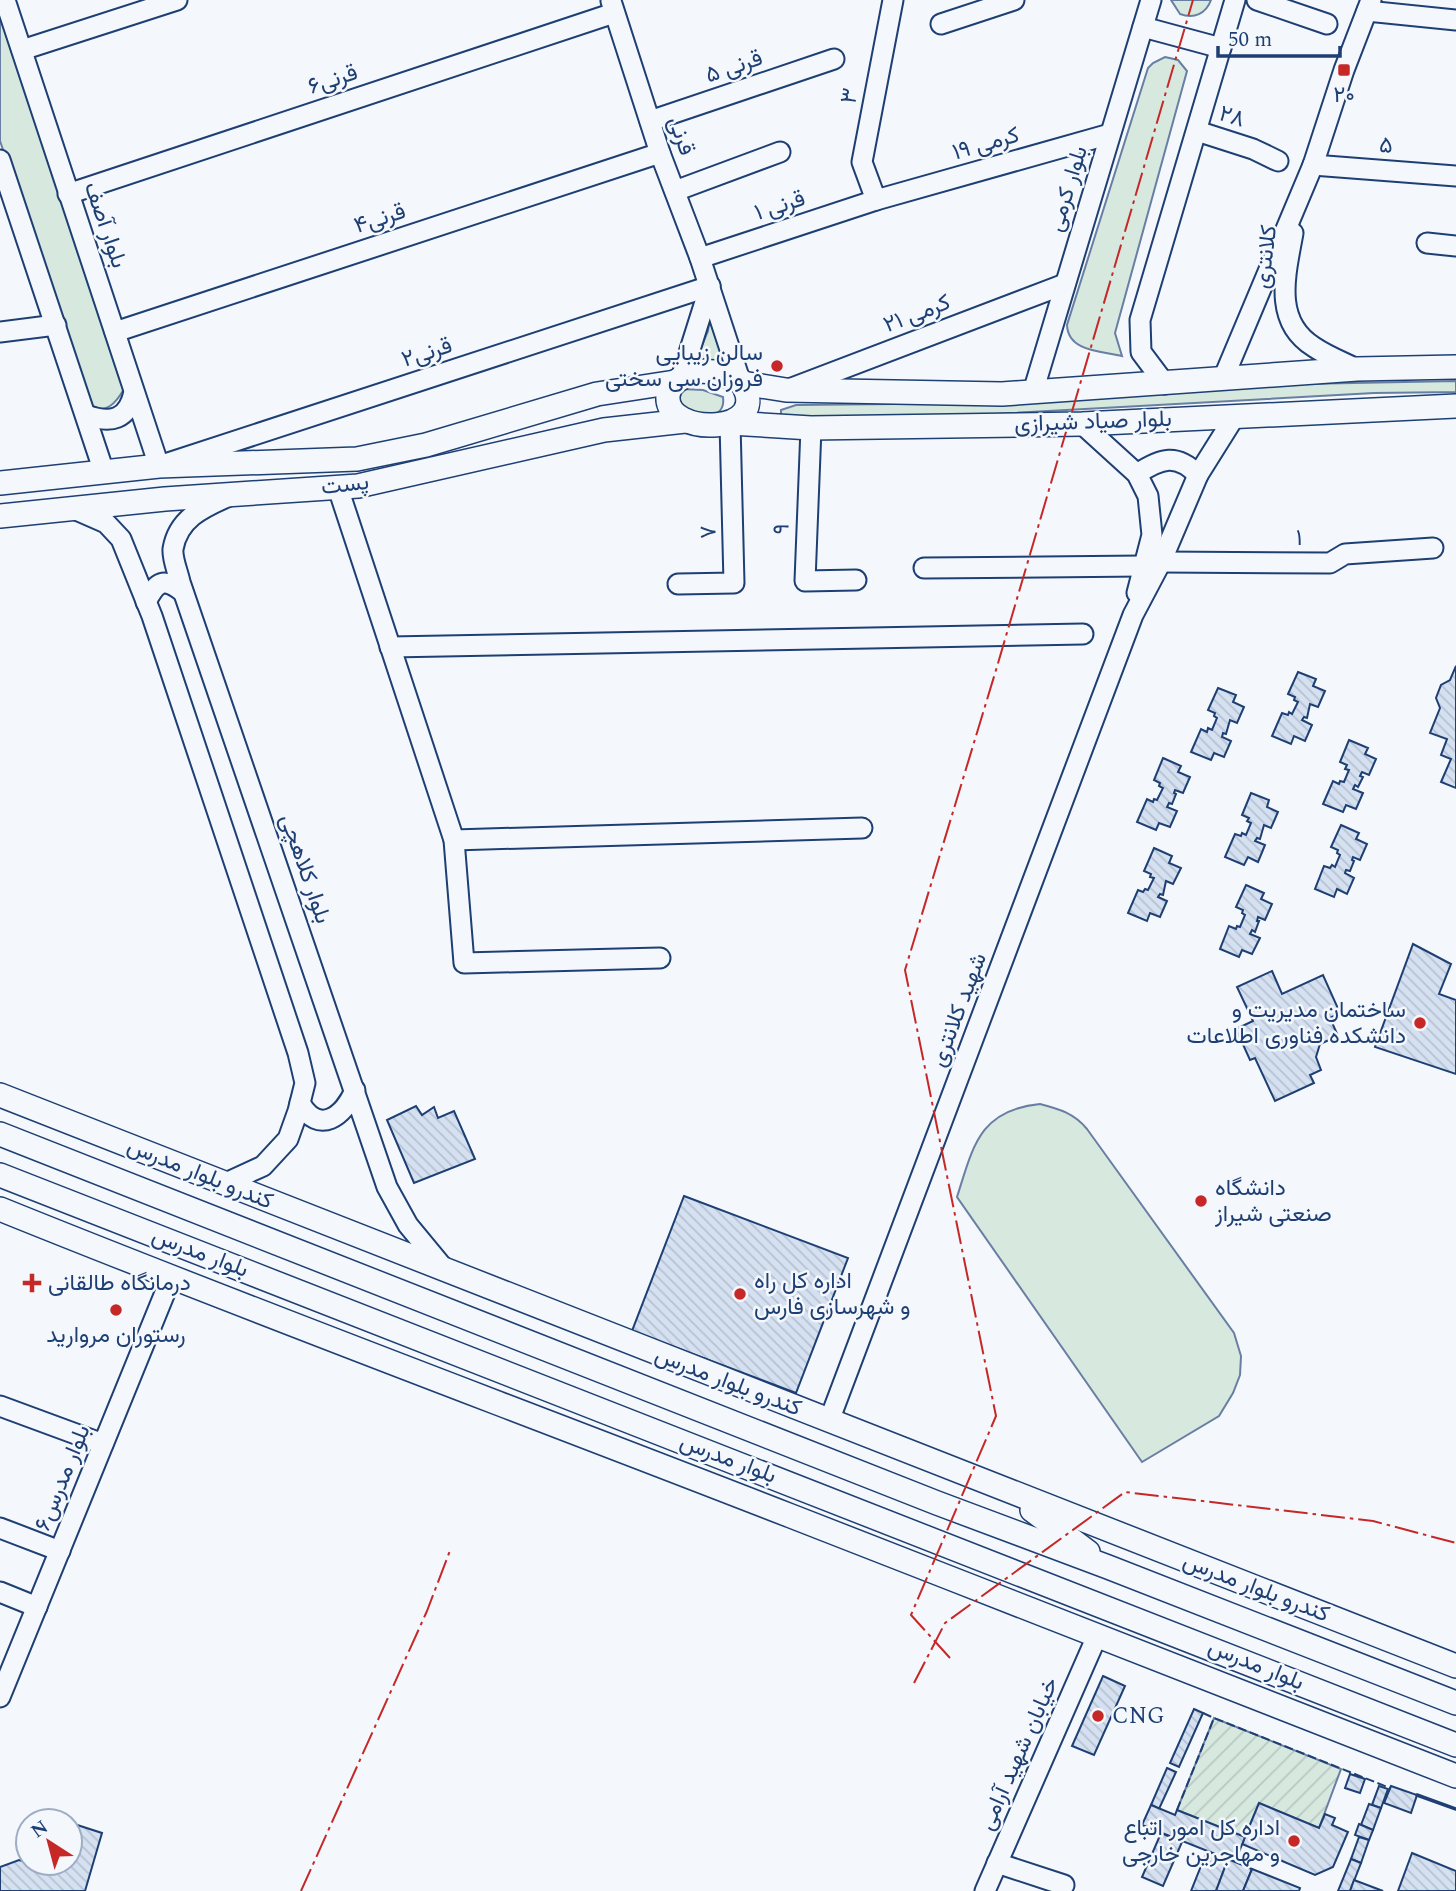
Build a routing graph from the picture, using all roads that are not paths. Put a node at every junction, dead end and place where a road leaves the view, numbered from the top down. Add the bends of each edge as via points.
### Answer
1 (5, 0) edge
2 (177, 0) edge
3 (894, 0) edge
4 (1014, 0) edge
5 (1151, 0) edge
6 (1236, 0) edge
7 (1257, 0) edge
8 (612, 6) edge
9 (1369, 6) edge
10 (1456, 20) edge
11 (941, 24) dead end
12 (1327, 24) dead end
13 (1143, 27) junction
14 (1221, 48) junction
15 (22, 50) junction
16 (834, 59) dead end
17 (650, 121) junction
18 (1197, 131) junction
19 (1110, 134) junction
20 (780, 152) dead end
21 (660, 153) junction
22 (0, 160) edge
23 (1278, 161) dead end
24 (1313, 165) junction
25 (1456, 176) edge
26 (4, 187) edge
27 (675, 191) junction
28 (68, 194) junction
29 (1299, 197) junction
30 (876, 200) junction
31 (1427, 243) dead end
32 (1456, 246) edge
33 (700, 258) junction
34 (1065, 284) junction
35 (710, 286) junction
36 (56, 326) junction
37 (0, 332) edge
38 (115, 332) junction
39 (1456, 367) edge
40 (1357, 369) junction
41 (1223, 379) junction
42 (678, 380) junction
43 (741, 382) junction
44 (1165, 384) junction
45 (786, 390) junction
46 (134, 392) junction
47 (1033, 392) junction
48 (597, 394) junction
49 (1456, 406) edge
50 (86, 415) junction
51 (1235, 416) junction
52 (685, 421) junction
53 (730, 423) junction
54 (1082, 424) junction
55 (785, 426) junction
56 (811, 428) junction
57 (604, 430) junction
58 (159, 466) junction
59 (104, 472) junction
60 (1137, 474) junction
61 (1198, 475) junction
62 (0, 483) edge
63 (338, 488) junction
64 (232, 495) junction
65 (74, 509) junction
66 (0, 516) edge
67 (1433, 548) dead end
68 (1152, 564) junction
69 (924, 568) dead end
70 (856, 580) dead end
71 (678, 584) dead end
72 (183, 592) junction
73 (146, 602) junction
74 (1083, 634) dead end
75 (390, 647) junction
76 (862, 828) dead end
77 (454, 840) junction
78 (660, 958) dead end
79 (355, 1090) junction
80 (0, 1096) edge
81 (300, 1103) junction
82 (0, 1134) edge
83 (0, 1175) edge
84 (123, 1182) junction
85 (224, 1184) junction
86 (0, 1209) edge
87 (110, 1218) junction
88 (416, 1259) junction
89 (447, 1271) junction
90 (171, 1278) junction
91 (489, 1288) junction
92 (445, 1308) junction
93 (371, 1319) junction
94 (441, 1347) junction
95 (394, 1364) junction
96 (0, 1406) edge
97 (829, 1422) junction
98 (103, 1444) junction
99 (810, 1490) junction
100 (1008, 1492) junction
101 (760, 1504) junction
102 (0, 1528) edge
103 (835, 1533) junction
104 (60, 1551) junction
105 (1108, 1567) junction
106 (0, 1592) edge
107 (37, 1607) junction
108 (1097, 1636) junction
109 (1456, 1666) edge
110 (2, 1686) edge
111 (1456, 1703) edge
112 (1456, 1745) edge
113 (1456, 1776) edge
114 (997, 1863) junction
115 (1064, 1885) dead end
116 (985, 1891) edge

1 - 15 street, بلوار آصف
2 - 15 street
3 - 30 street, ۳ via 862,162
4 - 11 street
5 - 13 street, بلوار کرمی
6 - 14 street
7 - 12 street
8 - 17 street, قرنی
8 - 28 street, قرنی۶
9 - 10 street
9 - 24 street, کلانتری
13 - 14 street
13 - 19 street, بلوار کرمی
14 - 18 street
15 - 28 street, بلوار آصف
16 - 17 street, قرنی ۵
17 - 21 street, قرنی
18 - 23 street, ۲۸
18 - 44 street via 1140,320 1141,352
19 - 30 street, کرمی ۱۹
19 - 34 street, بلوار کرمی
20 - 27 street
21 - 27 street, قرنی
21 - 38 street, قرنی۴
22 - 26 street
24 - 25 street, ۵
24 - 29 street, کلانتری
26 - 36 street
27 - 33 street, قرنی
28 - 38 street, بلوار آصف
29 - 40 street, کلانتری via 1284,297 1289,322 1311,346
29 - 41 street, کلانتری
30 - 33 street, قرنی ۱
31 - 32 street
33 - 35 street, قرنی
34 - 45 street, کرمی ۲۱
34 - 47 street, بلوار کرمی
35 - 42 street
35 - 43 street, قرنی
35 - 58 street, قرنی۲
36 - 37 street
36 - 50 street
38 - 46 street, بلوار آصف
39 - 40 main road, بلوار صیاد شیرازی
40 - 41 main road, بلوار صیاد شیرازی
41 - 44 main road, بلوار صیاد شیرازی
42 - 43 main road via 714,372
42 - 48 main road, پست
42 - 52 main road via 670,388 668,400 673,413
43 - 45 main road, بلوار صیاد شیرازی
43 - 53 main road via 749,404 742,416
44 - 47 main road, بلوار صیاد شیرازی
45 - 47 main road, بلوار صیاد شیرازی
45 - 55 main road via 775,410 777,420
46 - 50 street via 131,407 119,418 101,420
46 - 58 street, بلوار آصف
48 - 57 main road via 619,404 623,414 618,423
48 - 58 main road, پست via 426,445 357,459
49 - 51 main road, بلوار صیاد شیرازی
50 - 59 street
51 - 54 main road, بلوار صیاد شیرازی
51 - 61 street
52 - 53 main road
52 - 57 main road, پست
53 - 55 main road, بلوار صیاد شیرازی
53 - 71 street, ۷ via 734,583
54 - 56 main road, بلوار صیاد شیرازی
54 - 60 street
55 - 56 main road, بلوار صیاد شیرازی
56 - 70 street, ۹ via 805,581
57 - 63 main road, پست via 433,471
58 - 59 main road, پست
59 - 62 main road, پست
60 - 61 street via 1169,459 1187,464
60 - 68 street via 1148,496
61 - 68 street
63 - 64 main road, پست
63 - 75 street
64 - 65 main road, پست
64 - 72 street, بلوار کلاهچی via 180,526 173,551
65 - 66 main road, پست
65 - 73 street via 106,523 121,539
67 - 68 street, ۱ via 1345,554 1330,563
68 - 69 street, ۱
68 - 97 street, شهید کلانتری
72 - 73 street via 163,582
72 - 79 street, بلوار کلاهچی
73 - 81 street via 298,1053 305,1083
74 - 75 street
75 - 77 street
76 - 77 street
77 - 78 street via 464,963
79 - 81 street via 329,1120 316,1120
79 - 89 street, بلوار کلاهچی via 387,1187 408,1226
80 - 85 main road, کندرو بلوار مدرس
81 - 85 street via 288,1139 263,1166
82 - 84 main road, بلوار مدرس
83 - 87 main road, بلوار مدرس
84 - 87 main road
84 - 92 main road, بلوار مدرس
85 - 88 main road, کندرو بلوار مدرس
86 - 90 main road
87 - 93 main road, بلوار مدرس
88 - 89 main road, کندرو بلوار مدرس
88 - 92 main road
89 - 91 main road, کندرو بلوار مدرس
90 - 95 main road
90 - 98 street, بلوار مدرس۶
91 - 92 main road
91 - 97 main road, کندرو بلوار مدرس
92 - 105 main road, بلوار مدرس
93 - 94 main road, بلوار مدرس
93 - 95 main road
94 - 95 main road
94 - 99 main road, بلوار مدرس
95 - 101 main road
96 - 98 street
97 - 100 main road, کندرو بلوار مدرس
98 - 104 street, بلوار مدرس۶
99 - 101 main road
99 - 103 main road
99 - 112 main road, بلوار مدرس
100 - 105 main road
100 - 109 main road, کندرو بلوار مدرس
101 - 103 main road
102 - 104 street
103 - 108 main road
104 - 107 street, بلوار مدرس۶
105 - 111 main road, بلوار مدرس
106 - 107 street
107 - 110 street, بلوار مدرس۶
108 - 113 main road
108 - 114 street, خیابان شهید آرامی
114 - 115 street
114 - 116 street, خیابان شهید آرامی

